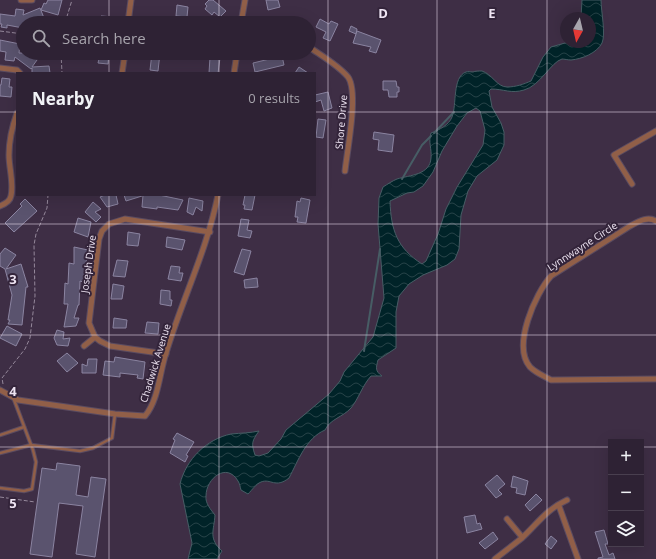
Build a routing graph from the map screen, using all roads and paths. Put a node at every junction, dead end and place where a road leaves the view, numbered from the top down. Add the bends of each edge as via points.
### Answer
1 (21, 0) edge
2 (32, 0) edge
3 (72, 0) edge
4 (131, 0) edge
5 (245, 0) edge
6 (67, 16) edge
7 (129, 16) edge
8 (242, 16) edge
9 (0, 31) edge
10 (16, 33) edge
11 (316, 52) edge
12 (61, 60) edge
13 (124, 60) edge
14 (236, 60) edge
15 (0, 68) edge
16 (19, 72) edge
17 (62, 72) edge
18 (122, 72) edge
19 (234, 72) edge
20 (16, 116) edge
21 (656, 131) edge
22 (345, 171) dead end
23 (632, 184) dead end
24 (48, 196) edge
25 (218, 196) edge
26 (0, 206) edge
27 (656, 221) edge
28 (210, 232) junction
29 (95, 337) junction
30 (84, 346) dead end
31 (166, 354) junction
32 (0, 376) edge
33 (2, 378) junction
34 (656, 379) edge
35 (1, 388) edge
36 (12, 397) junction
37 (115, 414) junction
38 (24, 427) junction
39 (0, 435) edge
40 (31, 445) junction
41 (0, 453) edge
42 (0, 488) edge
43 (0, 497) edge
44 (567, 500) dead end
45 (35, 502) dead end
46 (559, 506) junction
47 (507, 519) dead end
48 (522, 537) junction
49 (495, 559) edge
50 (578, 559) edge

1 - 2 street
3 - 6 path
4 - 7 street
5 - 8 street
9 - 10 path
11 - 22 street, Shore Drive via 337,67 351,83 353,94
12 - 17 path
13 - 18 street
14 - 19 street
15 - 16 street
20 - 26 street via 10,138 11,198
21 - 23 street via 614,155
24 - 33 path via 47,208 34,245 35,296 30,338 26,349
25 - 28 street, Chadwick Avenue
27 - 34 street, Lynnwayne Circle via 643,220 630,226 551,276 533,307 523,345 530,366 551,380
28 - 29 street, Joseph Drive via 125,219 109,224 99,239 89,323
28 - 31 street, Chadwick Avenue
29 - 30 street
29 - 31 street via 110,346
31 - 37 street, Chadwick Avenue via 152,408 145,416
32 - 33 path
33 - 35 path
35 - 36 street, Chadwick Avenue
36 - 37 street, Chadwick Avenue
36 - 38 lane
37 - 40 lane via 112,438 93,448 80,451
38 - 39 lane
38 - 40 lane
40 - 41 lane
40 - 42 lane via 36,462 32,489 24,492
43 - 45 path
44 - 46 street
46 - 48 street via 540,519
46 - 50 street
47 - 48 street
48 - 49 street

